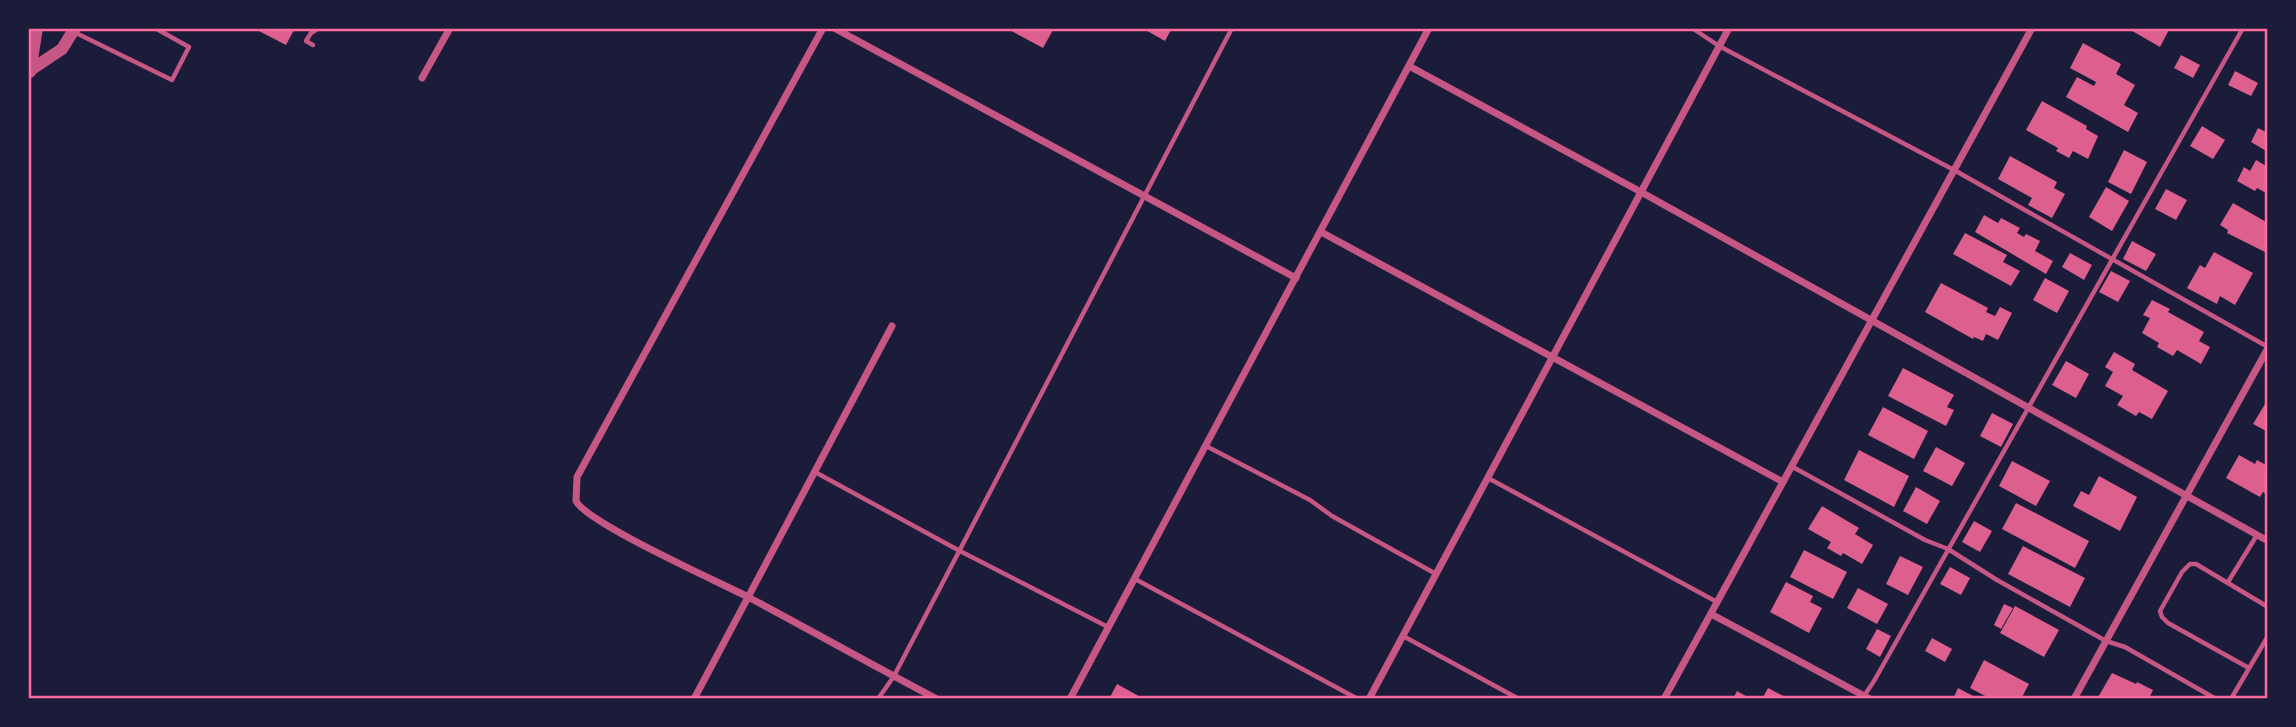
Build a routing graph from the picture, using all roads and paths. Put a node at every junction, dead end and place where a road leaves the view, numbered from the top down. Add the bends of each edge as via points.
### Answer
1 (37, 28) edge
2 (155, 28) edge
3 (319, 28) edge
4 (450, 28) edge
5 (823, 28) edge
6 (834, 28) edge
7 (1232, 28) edge
8 (1429, 28) edge
9 (1692, 28) edge
10 (1729, 28) edge
11 (2032, 28) edge
12 (2243, 28) edge
13 (74, 30) edge
14 (313, 45) dead end
15 (1719, 46) junction
16 (1409, 66) junction
17 (30, 72) edge
18 (422, 78) dead end
19 (1954, 170) junction
20 (1641, 192) junction
21 (1144, 196) junction
22 (1321, 232) junction
23 (2111, 260) junction
24 (1296, 278) junction
25 (1872, 320) junction
26 (892, 326) dead end
27 (2268, 348) edge
28 (1552, 358) junction
29 (2029, 408) junction
30 (1206, 446) junction
31 (1791, 466) junction
32 (815, 472) junction
33 (1488, 478) junction
34 (1783, 482) junction
35 (2187, 496) junction
36 (2257, 535) junction
37 (2268, 541) edge
38 (1948, 549) junction
39 (958, 551) junction
40 (1436, 574) junction
41 (1135, 579) junction
42 (2228, 583) junction
43 (747, 597) junction
44 (1717, 602) junction
45 (2268, 607) edge
46 (1711, 614) junction
47 (1108, 628) junction
48 (1403, 636) junction
49 (2268, 636) edge
50 (2106, 641) junction
51 (2249, 668) junction
52 (894, 676) junction
53 (1865, 698) edge
54 (694, 699) edge
55 (877, 699) edge
56 (937, 699) edge
57 (1070, 699) edge
58 (1357, 699) edge
59 (1369, 699) edge
60 (1519, 699) edge
61 (1664, 699) edge
62 (2074, 699) edge
63 (2216, 699) edge
64 (2231, 699) edge

1 - 17 street
2 - 13 lane via 189,47 172,80
3 - 14 lane via 306,41
4 - 18 street
5 - 43 street via 578,477 576,501 585,512
6 - 21 street
7 - 21 lane
8 - 16 street
9 - 15 lane
10 - 15 street
11 - 19 street
12 - 23 lane
13 - 17 street via 62,49
15 - 19 lane
15 - 20 street
16 - 20 street
16 - 22 street
19 - 23 lane
19 - 25 street
20 - 25 street
20 - 28 street
21 - 24 street
21 - 39 lane
22 - 24 street
22 - 28 street
23 - 27 lane
23 - 29 lane
24 - 30 street
25 - 29 street
25 - 31 street
26 - 32 street
27 - 35 street
28 - 33 street
28 - 34 street
29 - 35 street
29 - 38 lane
30 - 40 lane
30 - 41 street
31 - 34 street
31 - 38 lane
32 - 39 lane
32 - 43 street
33 - 40 street
33 - 44 lane
34 - 44 street
35 - 36 street
35 - 50 street
36 - 37 street
36 - 42 lane
38 - 50 lane
38 - 53 lane
39 - 47 lane
39 - 52 lane
40 - 48 street
41 - 47 street
41 - 58 lane
42 - 45 lane
42 - 51 lane via 2189,564 2160,611 2168,623
43 - 52 street
43 - 54 street
44 - 46 street
46 - 53 street
46 - 61 street
47 - 57 street
48 - 59 street
48 - 60 lane
49 - 51 lane
50 - 62 street
50 - 63 lane via 2125,647
51 - 64 lane
52 - 55 lane
52 - 56 street

